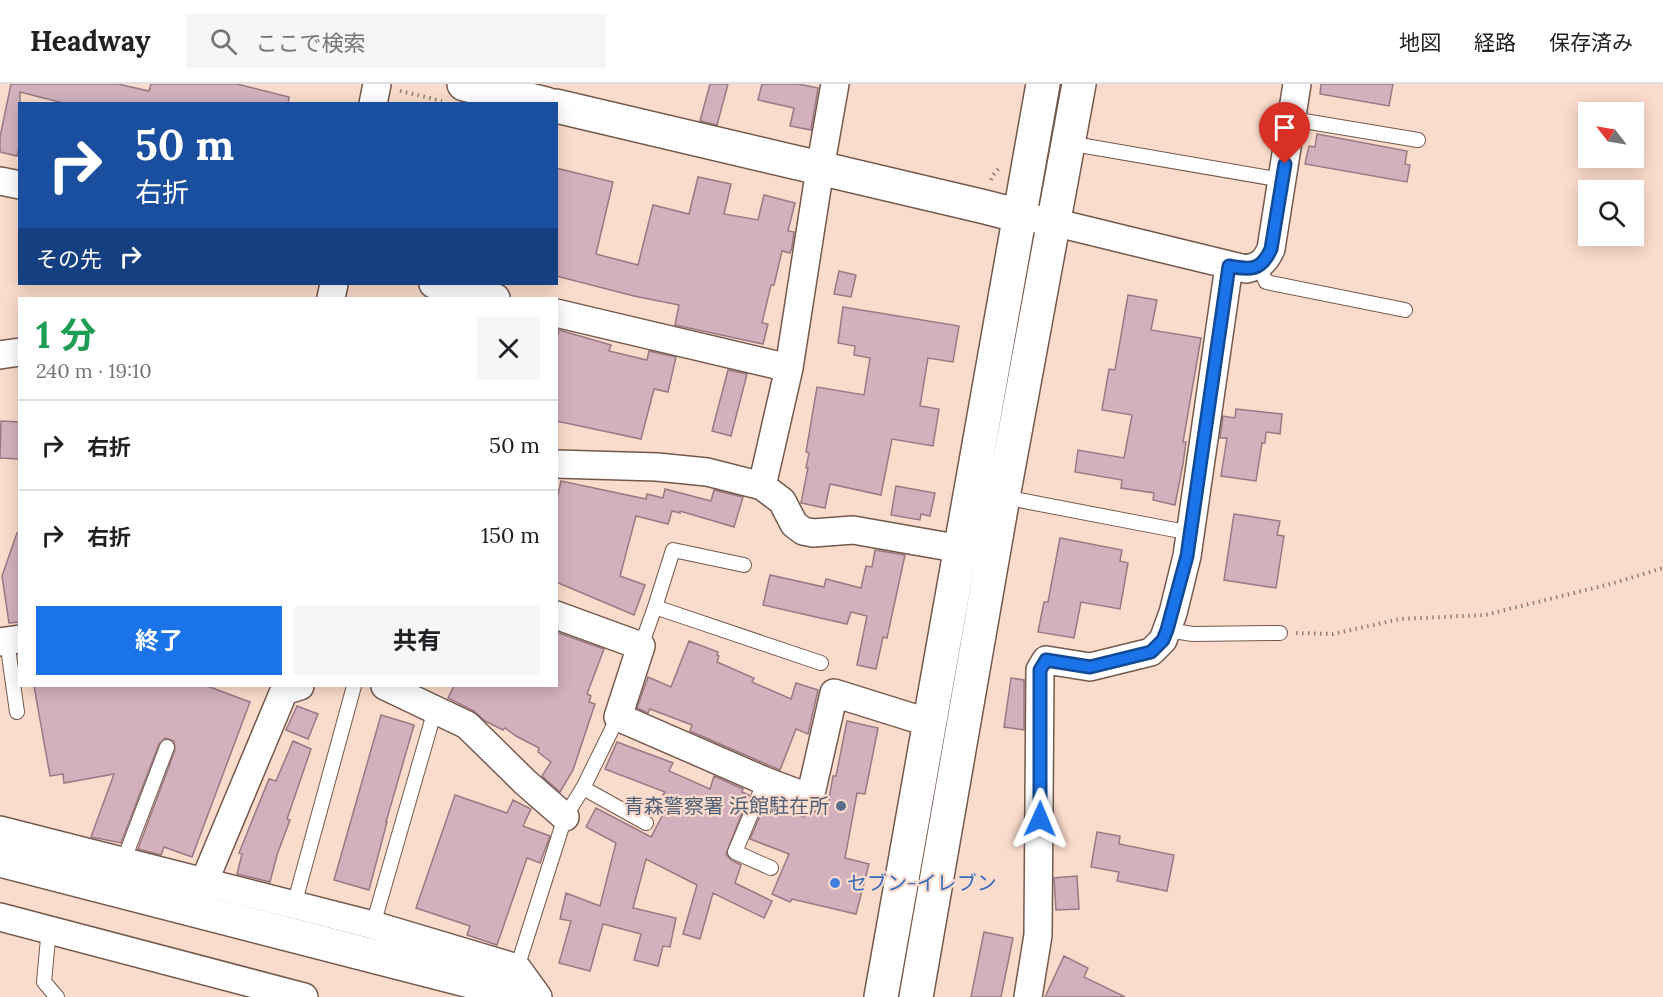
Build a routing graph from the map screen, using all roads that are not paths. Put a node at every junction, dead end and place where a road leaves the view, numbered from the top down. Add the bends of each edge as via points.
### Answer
1 (836, 84) edge
2 (1043, 84) edge
3 (1079, 84) edge
4 (1297, 84) edge
5 (454, 92) edge
6 (531, 102) edge
7 (558, 106) edge
8 (1292, 119) junction
9 (1418, 140) dead end
10 (1068, 143) junction
11 (820, 169) junction
12 (1282, 180) junction
13 (0, 181) edge
14 (18, 185) edge
15 (1020, 216) junction
16 (1053, 222) junction
17 (1229, 266) junction
18 (1259, 266) junction
19 (438, 285) edge
20 (492, 297) edge
21 (1405, 310) dead end
22 (558, 313) edge
23 (18, 351) edge
24 (0, 355) edge
25 (789, 368) junction
26 (558, 464) edge
27 (762, 486) junction
28 (1003, 497) junction
29 (1191, 533) junction
30 (961, 549) junction
31 (744, 565) dead end
32 (655, 607) junction
33 (558, 616) edge
34 (1167, 630) junction
35 (1280, 633) road end
36 (9, 640) edge
37 (641, 646) junction
38 (821, 663) dead end
39 (297, 687) edge
40 (354, 687) edge
41 (387, 687) edge
42 (435, 710) junction
43 (17, 712) dead end
44 (618, 717) junction
45 (930, 723) junction
46 (167, 747) dead end
47 (765, 781) junction
48 (583, 788) junction
49 (564, 817) junction
50 (646, 823) dead end
51 (0, 830) edge
52 (0, 860) edge
53 (123, 862) junction
54 (771, 868) dead end
55 (204, 882) junction
56 (294, 905) junction
57 (0, 916) edge
58 (372, 925) junction
59 (49, 928) junction
60 (517, 968) junction
61 (57, 997) edge
62 (304, 997) edge
63 (532, 997) edge
64 (538, 997) edge
65 (881, 997) edge
66 (916, 997) edge
67 (1028, 997) edge

1 - 11 street
2 - 15 street
3 - 10 street
4 - 8 street
5 - 6 street
7 - 11 street
8 - 9 lane
8 - 12 street
10 - 12 lane
10 - 16 street
11 - 15 street
11 - 25 street
12 - 18 street via 1271,249
13 - 14 street
15 - 16 street
15 - 30 street
16 - 17 street
16 - 28 street
17 - 18 street
17 - 29 street
18 - 21 lane via 1266,282
19 - 20 street
22 - 25 street
23 - 24 street
25 - 27 street
26 - 27 street via 707,472
27 - 30 street via 782,501 802,531 853,530
28 - 29 lane
28 - 66 street
29 - 34 street
30 - 45 street
31 - 32 lane via 673,550
32 - 37 lane
32 - 38 lane
33 - 37 street
34 - 35 lane via 1193,634
34 - 67 street via 1151,652 1090,667 1046,660 1040,670 1038,935
36 - 43 lane
37 - 44 street
39 - 55 street via 284,691
40 - 56 lane
41 - 42 street
42 - 49 street via 467,725
42 - 58 lane
44 - 47 street
44 - 48 lane
45 - 47 street via 834,693 810,798
45 - 65 street
46 - 53 lane
47 - 54 lane via 735,852
48 - 49 lane
48 - 50 lane
49 - 60 lane
51 - 53 street
52 - 63 street
53 - 55 street
55 - 56 street
56 - 58 street
57 - 59 street
58 - 60 street
59 - 61 lane via 44,982
59 - 62 street
60 - 64 street

